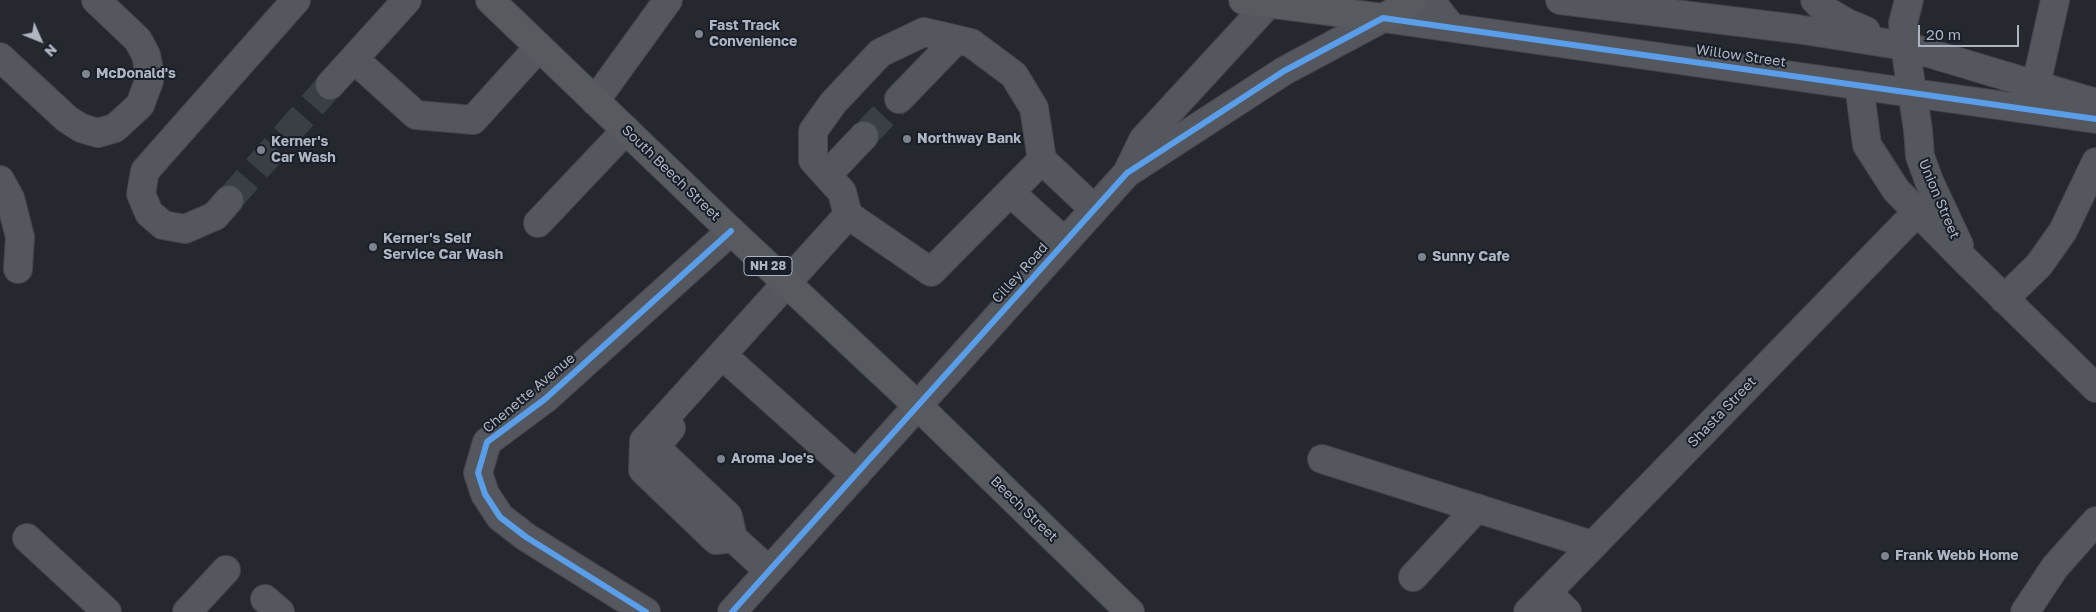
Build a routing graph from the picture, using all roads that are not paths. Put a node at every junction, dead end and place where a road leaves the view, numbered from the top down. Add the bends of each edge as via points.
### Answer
1 (96, 0) edge
2 (296, 0) edge
3 (407, 0) edge
4 (490, 0) edge
5 (668, 0) edge
6 (1414, 0) edge
7 (1430, 0) edge
8 (1560, 0) edge
9 (1815, 0) edge
10 (1909, 0) edge
11 (2054, 0) edge
12 (1262, 1) edge
13 (1383, 18) junction
14 (1451, 28) junction
15 (956, 40) junction
16 (1905, 46) junction
17 (539, 47) junction
18 (0, 57) edge
19 (354, 59) junction
20 (330, 85) tunnel mouth
21 (1859, 85) junction
22 (2036, 85) junction
23 (1913, 93) junction
24 (899, 99) tunnel mouth
25 (595, 101) junction
26 (2096, 104) edge
27 (2096, 119) edge
28 (626, 130) junction
29 (864, 136) tunnel mouth
30 (1042, 160) junction
31 (2096, 162) edge
32 (1127, 173) junction
33 (827, 175) junction
34 (0, 180) edge
35 (1011, 192) junction
36 (229, 200) tunnel mouth
37 (1094, 209) junction
38 (1917, 212) junction
39 (848, 215) junction
40 (538, 223) dead end
41 (731, 231) junction
42 (1065, 242) junction
43 (1966, 262) junction
44 (18, 269) dead end
45 (786, 283) junction
46 (2004, 299) junction
47 (717, 361) junction
48 (2096, 388) edge
49 (918, 406) junction
50 (1322, 459) dead end
51 (856, 475) junction
52 (1477, 508) junction
53 (2096, 521) edge
54 (27, 538) dead end
55 (1592, 545) junction
56 (226, 570) dead end
57 (769, 571) junction
58 (1414, 577) dead end
59 (1547, 592) junction
60 (107, 612) edge
61 (187, 612) edge
62 (646, 612) edge
63 (732, 612) edge
64 (1130, 612) edge
65 (1528, 612) edge
66 (1566, 612) edge
67 (2025, 612) edge

1 - 18 street via 138,40 149,70 149,82 140,105 115,128 98,133 81,128
2 - 36 street via 145,171 141,194 149,213 163,225 185,229 215,216
3 - 19 street
4 - 17 main road, South Beech Street / NH 28
5 - 25 street
6 - 13 main road
7 - 14 street
8 - 16 street via 1797,29
9 - 16 street via 1847,23
10 - 16 street, Union Street via 1903,23
11 - 22 street
12 - 13 main road
12 - 32 street, Cilley Road via 1143,140
13 - 14 street, Willow Street
13 - 32 street, Cilley Road via 1284,71
14 - 21 street, Willow Street
15 - 24 street
15 - 30 street via 971,43 1014,75 1034,108
15 - 33 street via 924,32 880,53 833,103 813,131 813,160
16 - 22 street
16 - 23 street, Union Street
17 - 19 street via 473,120 416,115
17 - 25 main road, South Beech Street / NH 28
19 - 20 street
21 - 23 street, Willow Street
21 - 38 street, Union Street via 1867,145 1896,190
22 - 26 street
23 - 27 street, Willow Street
23 - 43 street, Union Street via 1920,156
25 - 28 main road, South Beech Street / NH 28
28 - 40 street
28 - 41 main road, South Beech Street / NH 28
29 - 33 street
30 - 35 street
30 - 37 street
31 - 46 street via 2063,231 2038,265
32 - 37 street, Cilley Road
33 - 39 street via 842,192
34 - 44 street via 10,198 20,237
35 - 39 street via 931,272
35 - 42 street
37 - 42 street, Cilley Road
38 - 43 street, Union Street
38 - 55 street, Shasta Street
39 - 45 street
41 - 45 main road, South Beech Street / NH 28
41 - 62 street, Chenette Avenue via 545,399 488,442 478,473 485,494 500,517 526,537
42 - 49 street, Cilley Road
43 - 46 street, Union Street
45 - 47 street
45 - 49 main road, South Beech Street / NH 28
46 - 48 street, Union Street
47 - 51 street via 744,373
47 - 57 street via 644,442 643,470 716,540 733,538
49 - 51 street, Cilley Road
49 - 64 main road, Beech Street / NH 28
50 - 52 street
51 - 57 street, Cilley Road
52 - 55 street
52 - 58 street
53 - 67 street via 2055,567
54 - 60 street
55 - 59 street, Shasta Street
56 - 61 street
57 - 63 street, Cilley Road
59 - 65 street, Shasta Street
59 - 66 street

